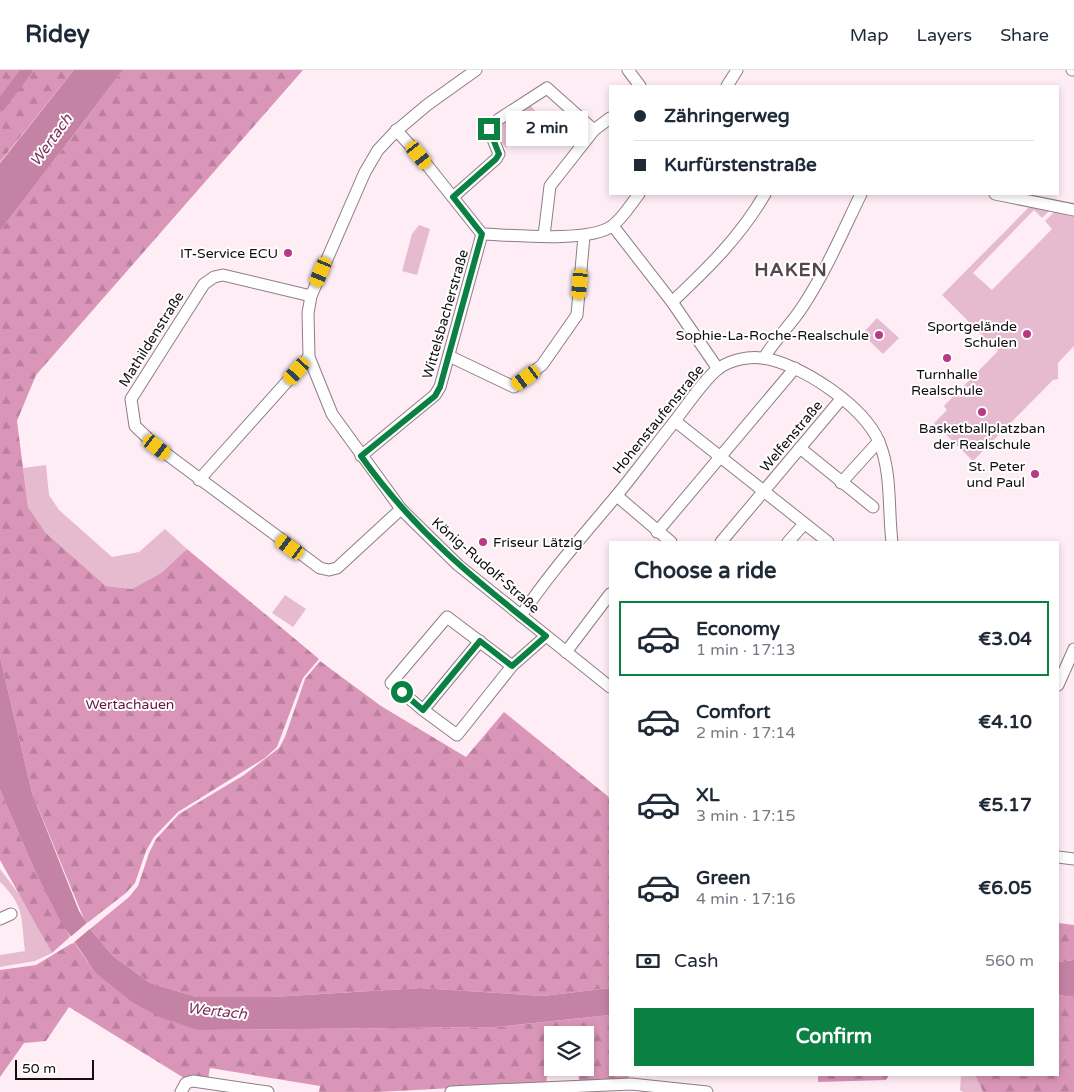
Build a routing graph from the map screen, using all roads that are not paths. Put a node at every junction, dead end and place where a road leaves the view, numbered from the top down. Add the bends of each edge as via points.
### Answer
1 (476, 70) edge
2 (628, 70) edge
3 (737, 70) edge
4 (639, 85) edge
5 (728, 85) edge
6 (609, 119) edge
7 (396, 130) junction
8 (594, 130) junction
9 (638, 195) edge
10 (764, 195) edge
11 (860, 195) edge
12 (1000, 195) edge
13 (453, 197) junction
14 (1074, 210) edge
15 (613, 226) junction
16 (482, 234) junction
17 (544, 236) junction
18 (584, 236) junction
19 (311, 296) junction
20 (672, 302) junction
21 (449, 356) junction
22 (309, 357) junction
23 (764, 358) junction
24 (795, 368) junction
25 (718, 369) junction
26 (842, 398) junction
27 (675, 421) junction
28 (879, 440) junction
29 (800, 448) junction
30 (361, 456) junction
31 (720, 457) junction
32 (199, 480) junction
33 (841, 483) junction
34 (764, 492) junction
35 (617, 496) junction
36 (873, 507) dead end
37 (401, 509) junction
38 (804, 524) junction
39 (657, 532) junction
40 (670, 541) edge
41 (722, 541) edge
42 (789, 541) edge
43 (827, 541) edge
44 (892, 541) edge
45 (609, 595) edge
46 (521, 616) junction
47 (546, 636) junction
48 (480, 641) junction
49 (1074, 649) edge
50 (566, 652) junction
51 (512, 666) junction
52 (609, 683) edge
53 (1059, 683) edge
54 (423, 710) junction
55 (1059, 857) edge
56 (1074, 859) edge
57 (11, 914) dead end
58 (0, 919) edge
59 (631, 1088) edge
60 (182, 1089) edge
61 (568, 1090) edge
62 (692, 1091) edge
63 (268, 1092) edge
64 (451, 1092) edge
65 (707, 1092) edge

1 - 7 street, König-Rudolf-Straße
2 - 4 street
3 - 5 street
6 - 8 street
7 - 13 street
7 - 19 street, König-Rudolf-Straße via 378,150 365,172
8 - 13 street via 547,88 489,129 499,154
8 - 17 street via 550,186
9 - 15 street
10 - 20 street via 742,231 720,257
11 - 23 street via 812,292
12 - 14 street
13 - 16 street
15 - 18 street
15 - 20 street
16 - 17 street
16 - 21 street, Wittelsbacherstraße
17 - 18 street
18 - 21 street via 577,315 536,371 514,387
19 - 22 street, König-Rudolf-Straße
19 - 32 street, Mathildenstraße via 224,275 214,277 204,284 131,400 135,426
20 - 25 street
21 - 30 street, Wittelsbacherstraße via 435,396
22 - 30 street, König-Rudolf-Straße via 332,414
22 - 32 street
23 - 24 street, Hohenstaufenstraße
23 - 25 street, Hohenstaufenstraße via 740,359
24 - 26 street, Hohenstaufenstraße
24 - 31 street
25 - 27 street, Hohenstaufenstraße
26 - 28 street, Hohenstaufenstraße via 865,420
26 - 29 street, Welfenstraße
27 - 31 street, Welfenstraße
27 - 35 street, Hohenstaufenstraße
28 - 33 street
28 - 44 street, Hohenstaufenstraße via 887,474
29 - 33 street
29 - 34 street, Welfenstraße
30 - 37 street, König-Rudolf-Straße
31 - 34 street, Welfenstraße
31 - 39 street
32 - 37 street, Mathildenstraße via 320,568 329,570 337,568
33 - 36 street
34 - 38 street, Welfenstraße
34 - 41 street
35 - 39 street
35 - 46 street, Hohenstaufenstraße
37 - 46 street, König-Rudolf-Straße via 449,556
38 - 42 street
38 - 43 street, Welfenstraße
39 - 40 street
45 - 50 street
46 - 47 street, König-Rudolf-Straße
47 - 50 street, König-Rudolf-Straße
47 - 51 street
48 - 51 street
48 - 54 street
48 - 54 street via 447,617 392,683
49 - 53 street
50 - 52 street, König-Rudolf-Straße
51 - 54 street via 457,735
55 - 56 street
57 - 58 street
59 - 61 street
59 - 62 street
60 - 63 street via 193,1080
61 - 64 street
62 - 65 street

